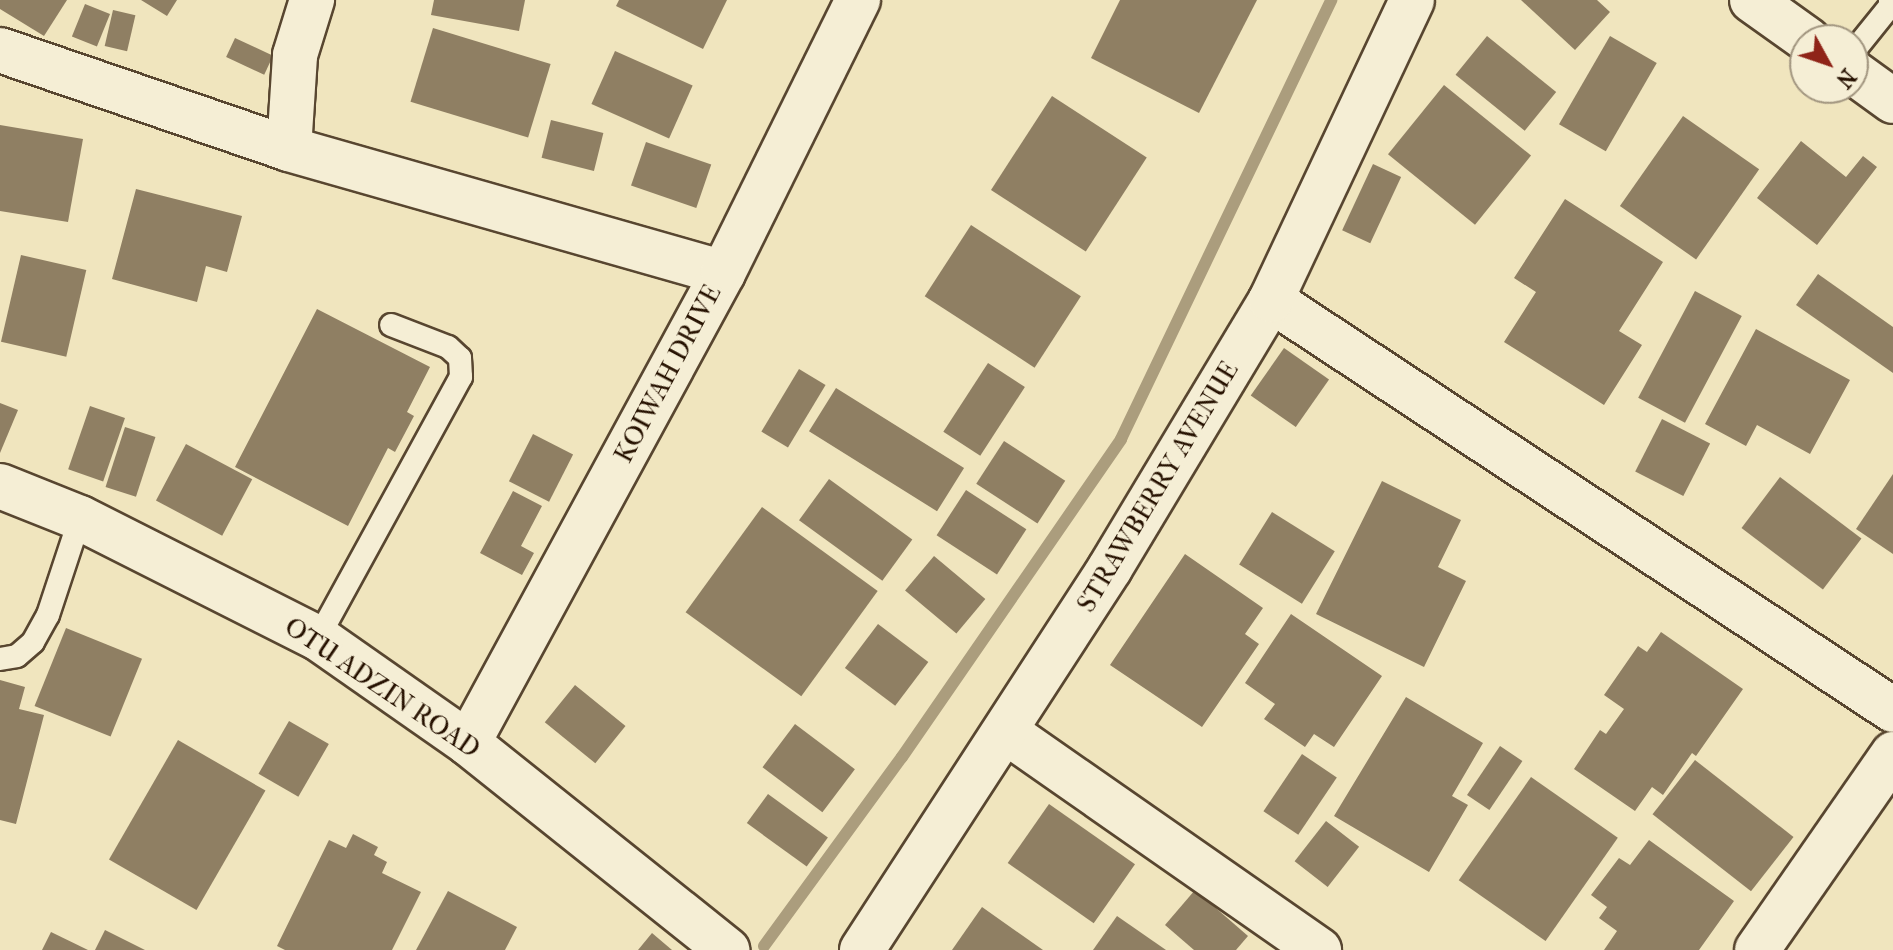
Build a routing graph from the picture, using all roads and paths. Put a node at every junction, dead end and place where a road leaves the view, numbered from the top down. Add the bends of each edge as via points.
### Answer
1 (312, 0) edge
2 (858, 0) edge
3 (1412, 0) edge
4 (1752, 0) edge
5 (1890, 0) edge
6 (1789, 26) edge
7 (1869, 32) edge
8 (0, 50) edge
9 (1869, 84) edge
10 (1893, 101) edge
11 (289, 149) junction
12 (723, 273) junction
13 (1271, 300) junction
14 (391, 325) dead end
15 (0, 486) edge
16 (80, 518) junction
17 (318, 638) junction
18 (0, 659) edge
19 (1893, 710) edge
20 (1005, 731) junction
21 (468, 743) junction
22 (1893, 754) edge
23 (727, 950) edge
24 (862, 950) edge
25 (1319, 950) edge
26 (1757, 950) edge

1 - 11 street via 295,55
2 - 12 street, KOIWAH DRIVE
3 - 13 street, STRAWBERRY AVENUE
4 - 6 street
5 - 7 lane
8 - 11 street
9 - 10 street
11 - 12 street
12 - 21 street, KOIWAH DRIVE
13 - 19 street
13 - 20 street, STRAWBERRY AVENUE
14 - 17 lane via 448,347 460,358 461,377
15 - 16 street, OTU ADZIN ROAD
16 - 17 street, OTU ADZIN ROAD
16 - 18 lane via 48,615 33,642 17,656
17 - 21 street, OTU ADZIN ROAD
20 - 24 street, STRAWBERRY AVENUE
20 - 25 street
21 - 23 street, OTU ADZIN ROAD
22 - 26 street

